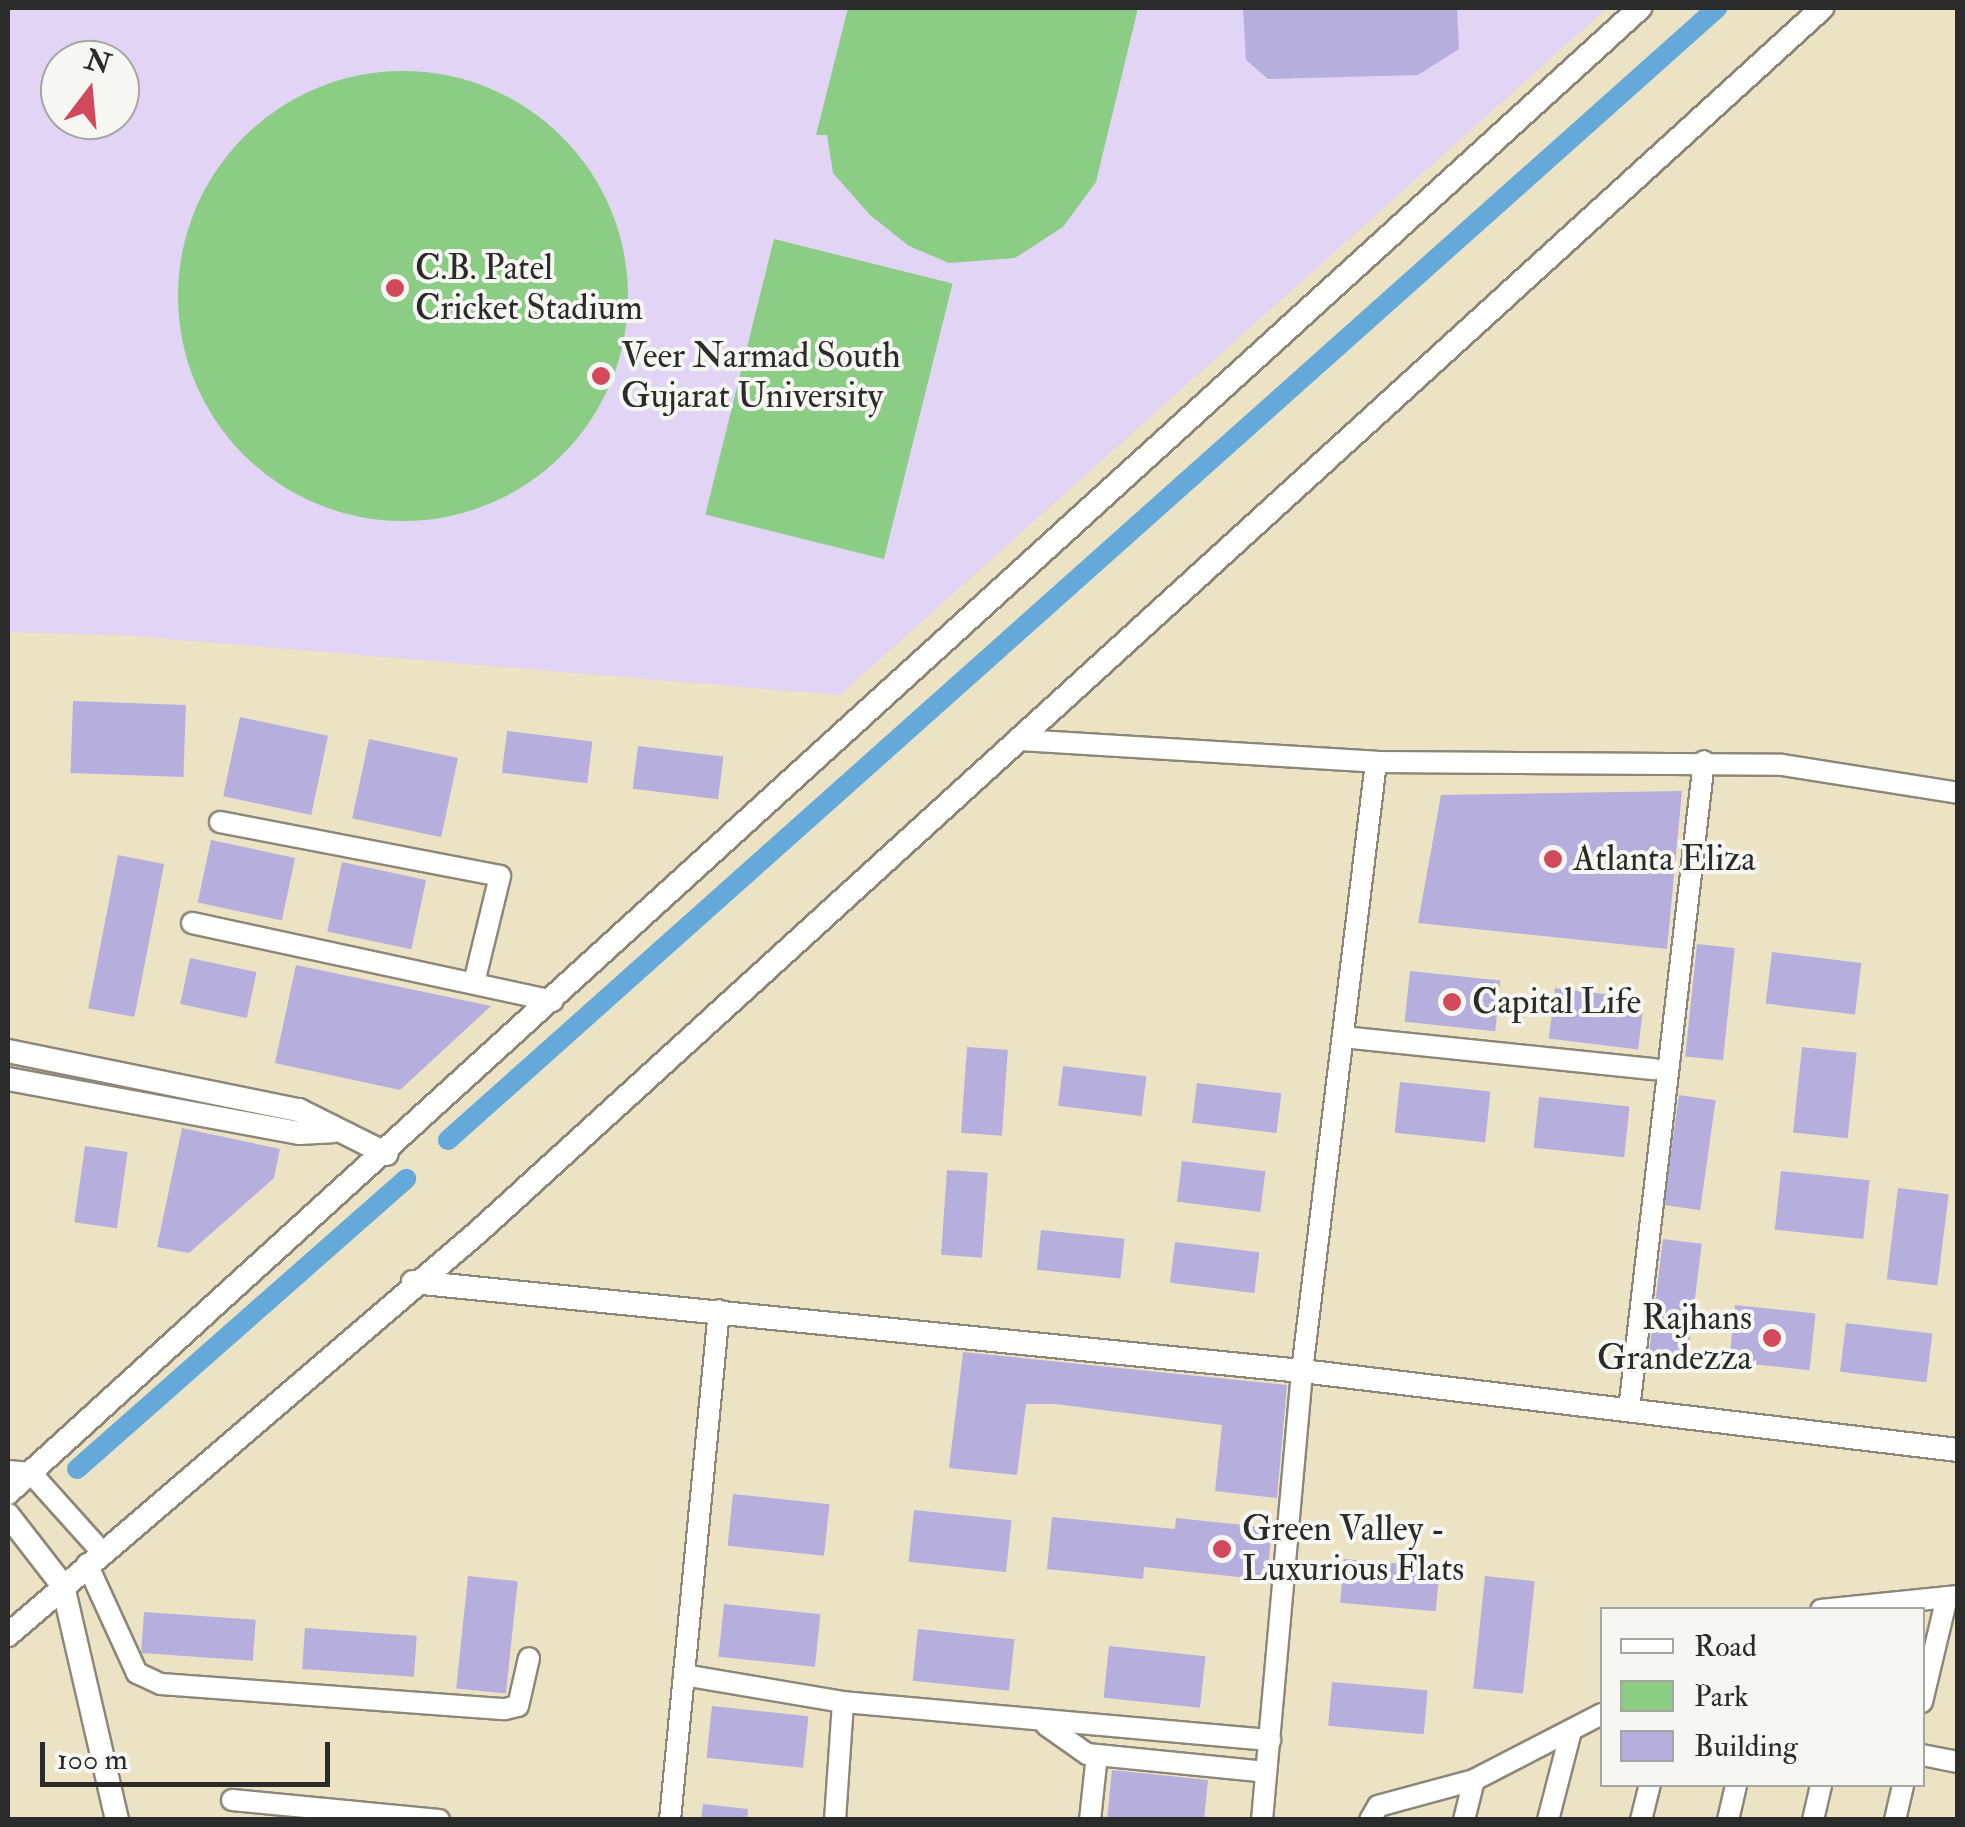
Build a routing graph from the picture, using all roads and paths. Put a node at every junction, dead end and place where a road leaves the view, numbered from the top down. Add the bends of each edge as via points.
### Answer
1 (1640, 8) edge
2 (1822, 8) edge
3 (1020, 740) junction
4 (1704, 761) junction
5 (1376, 762) junction
6 (1958, 792) edge
7 (220, 822) dead end
8 (192, 923) dead end
9 (474, 984) junction
10 (553, 1001) junction
11 (1343, 1037) junction
12 (8, 1051) edge
13 (1654, 1069) dead end
14 (8, 1079) edge
15 (332, 1131) junction
16 (387, 1154) junction
17 (413, 1282) junction
18 (719, 1310) junction
19 (1302, 1371) junction
20 (1630, 1410) junction
21 (1958, 1450) edge
22 (8, 1471) edge
23 (32, 1474) junction
24 (8, 1493) edge
25 (8, 1514) edge
26 (95, 1558) junction
27 (63, 1586) junction
28 (1952, 1596) edge
29 (1864, 1606) edge
30 (8, 1636) edge
31 (529, 1658) dead end
32 (684, 1675) junction
33 (1925, 1691) edge
34 (843, 1702) junction
35 (1600, 1715) edge
36 (1046, 1725) junction
37 (1570, 1734) junction
38 (1270, 1740) junction
39 (1097, 1754) junction
40 (1925, 1756) edge
41 (1958, 1762) edge
42 (1266, 1772) junction
43 (1474, 1780) junction
44 (1649, 1787) edge
45 (1735, 1787) edge
46 (1820, 1787) edge
47 (1903, 1787) edge
48 (232, 1800) dead end
49 (117, 1820) edge
50 (439, 1820) edge
51 (670, 1820) edge
52 (835, 1820) edge
53 (1090, 1820) edge
54 (1262, 1820) edge
55 (1370, 1820) edge
56 (1464, 1820) edge
57 (1548, 1820) edge
58 (1641, 1820) edge
59 (1728, 1820) edge
60 (1813, 1820) edge
61 (1896, 1820) edge

1 - 10 street
2 - 3 street
3 - 5 street
3 - 17 street via 478,1232
4 - 5 street
4 - 6 street via 1782,765
4 - 20 street
5 - 11 street
7 - 9 street via 500,876
8 - 9 street
9 - 10 street
10 - 16 street
11 - 13 street
11 - 19 street
12 - 15 street via 299,1110
14 - 15 street via 300,1134
15 - 16 street
16 - 23 street
17 - 18 street
17 - 26 street
18 - 19 street
18 - 32 street
19 - 20 street
19 - 38 street
20 - 21 street
22 - 23 street
23 - 24 street
23 - 26 street
25 - 27 street
26 - 27 street
26 - 31 street via 137,1673 161,1684 506,1709 518,1706
27 - 30 street
27 - 49 street
28 - 29 street
28 - 33 street
32 - 34 street
32 - 51 street
34 - 36 street
34 - 52 street
35 - 37 street
36 - 38 street via 1084,1720
36 - 39 street
37 - 43 street
37 - 57 street
38 - 42 street
39 - 42 street
39 - 53 street
40 - 41 street
42 - 54 street
43 - 55 street via 1390,1802
43 - 56 street
44 - 58 street
45 - 59 street
46 - 60 street
47 - 61 street
48 - 50 street

